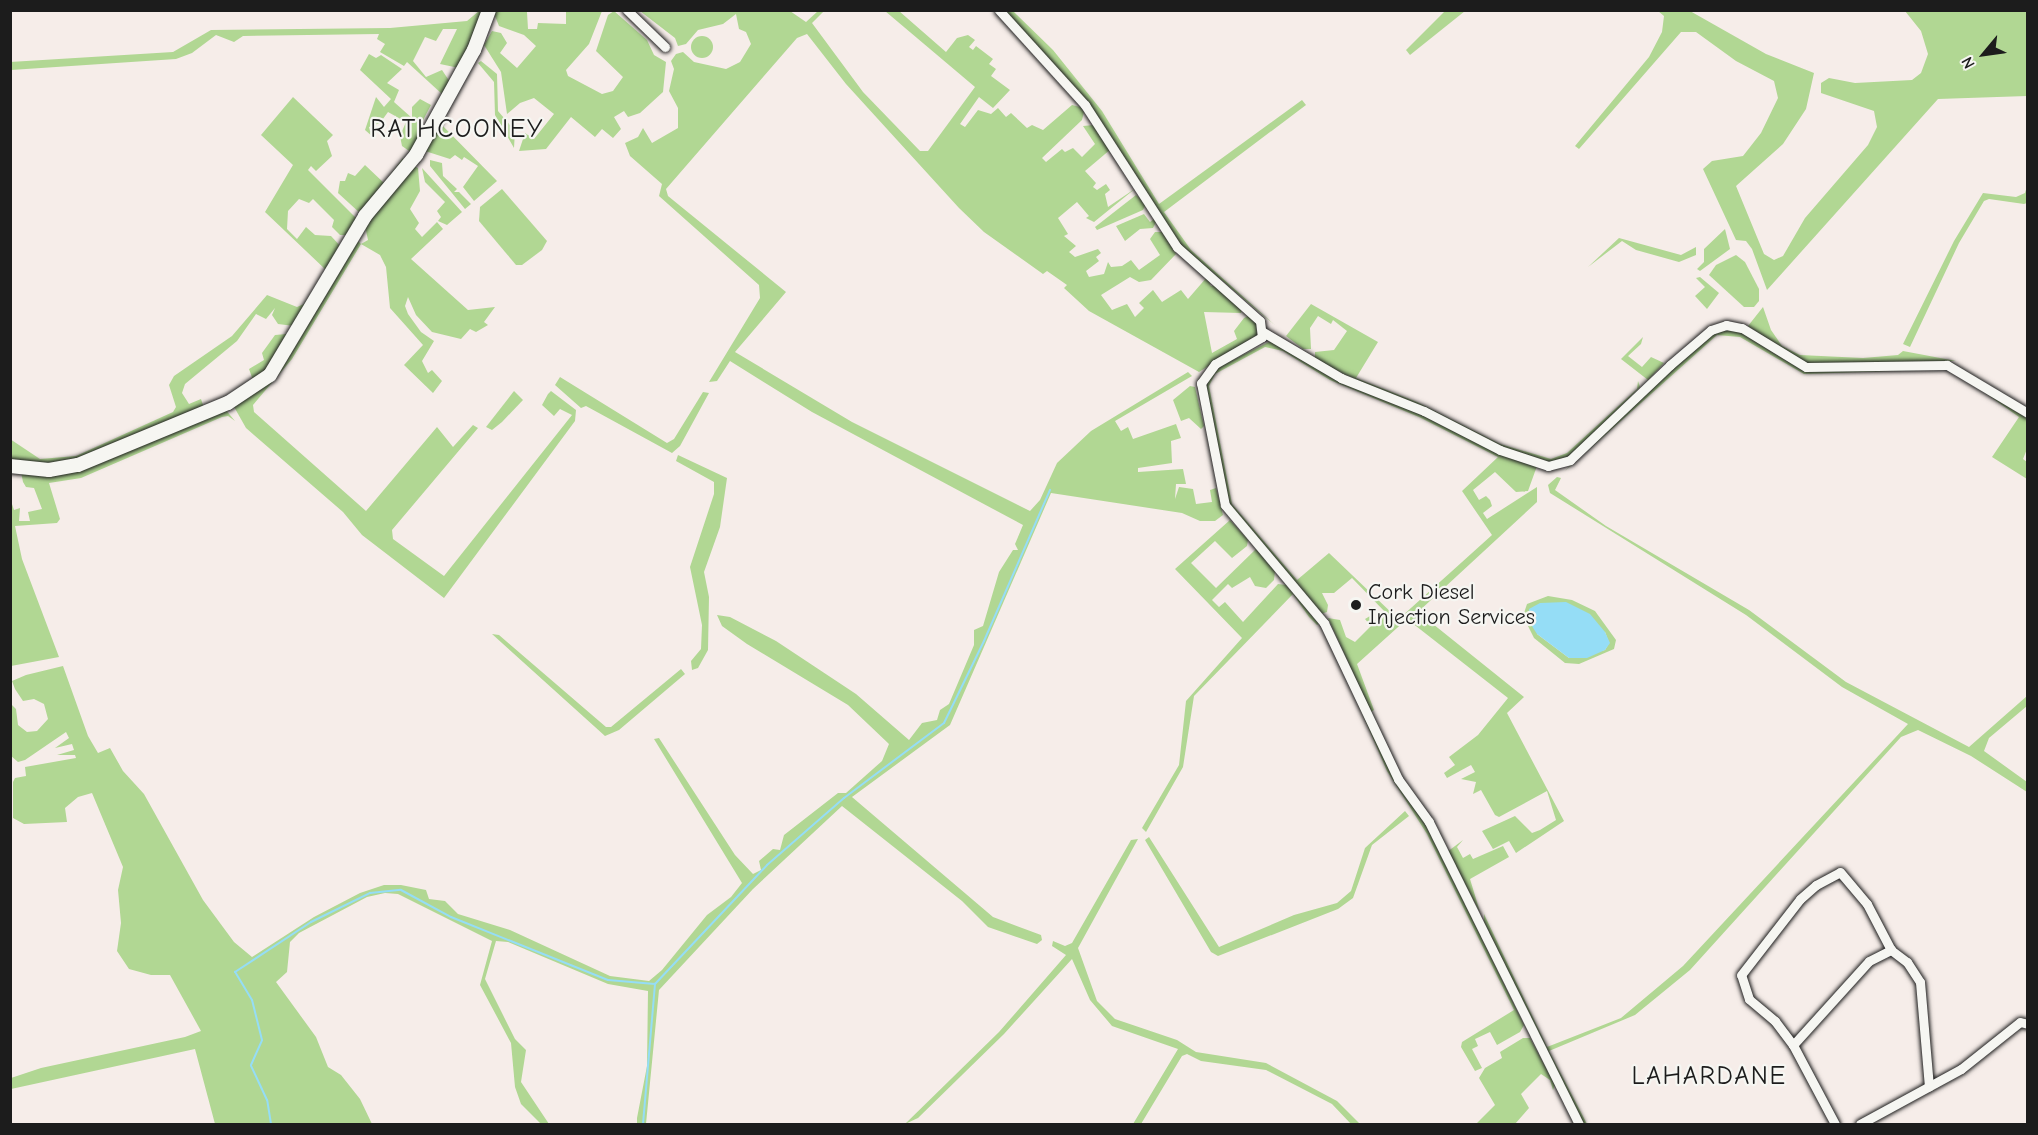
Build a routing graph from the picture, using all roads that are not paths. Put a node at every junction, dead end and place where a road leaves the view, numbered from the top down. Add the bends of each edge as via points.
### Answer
1 (489, 10) edge
2 (627, 10) edge
3 (999, 10) edge
4 (665, 47) dead end
5 (1263, 332) junction
6 (2028, 412) edge
7 (10, 466) edge
8 (1891, 950) junction
9 (2028, 1024) edge
10 (1793, 1045) junction
11 (1929, 1087) junction
12 (1875, 1119) edge
13 (1579, 1125) edge
14 (1835, 1125) edge
15 (1860, 1125) edge

1 - 7 street via 474,50 416,154 365,216 270,375 228,403 78,465 49,470
2 - 4 street
3 - 5 street via 1085,105 1177,247 1234,295 1260,321
5 - 6 street via 1341,378 1424,411 1500,450 1548,466 1570,460 1686,351 1712,330 1726,325 1742,328 1806,367 1947,365
5 - 13 street via 1257,341 1215,364 1202,383 1201,397 1225,506 1324,623 1398,779 1430,822
8 - 10 street via 1869,961
8 - 10 street via 1867,904 1840,872 1800,899 1741,975 1749,999 1775,1021
8 - 11 street via 1915,971 1923,990
9 - 11 street via 2020,1022 1961,1069
10 - 14 street
11 - 12 street
12 - 15 street

